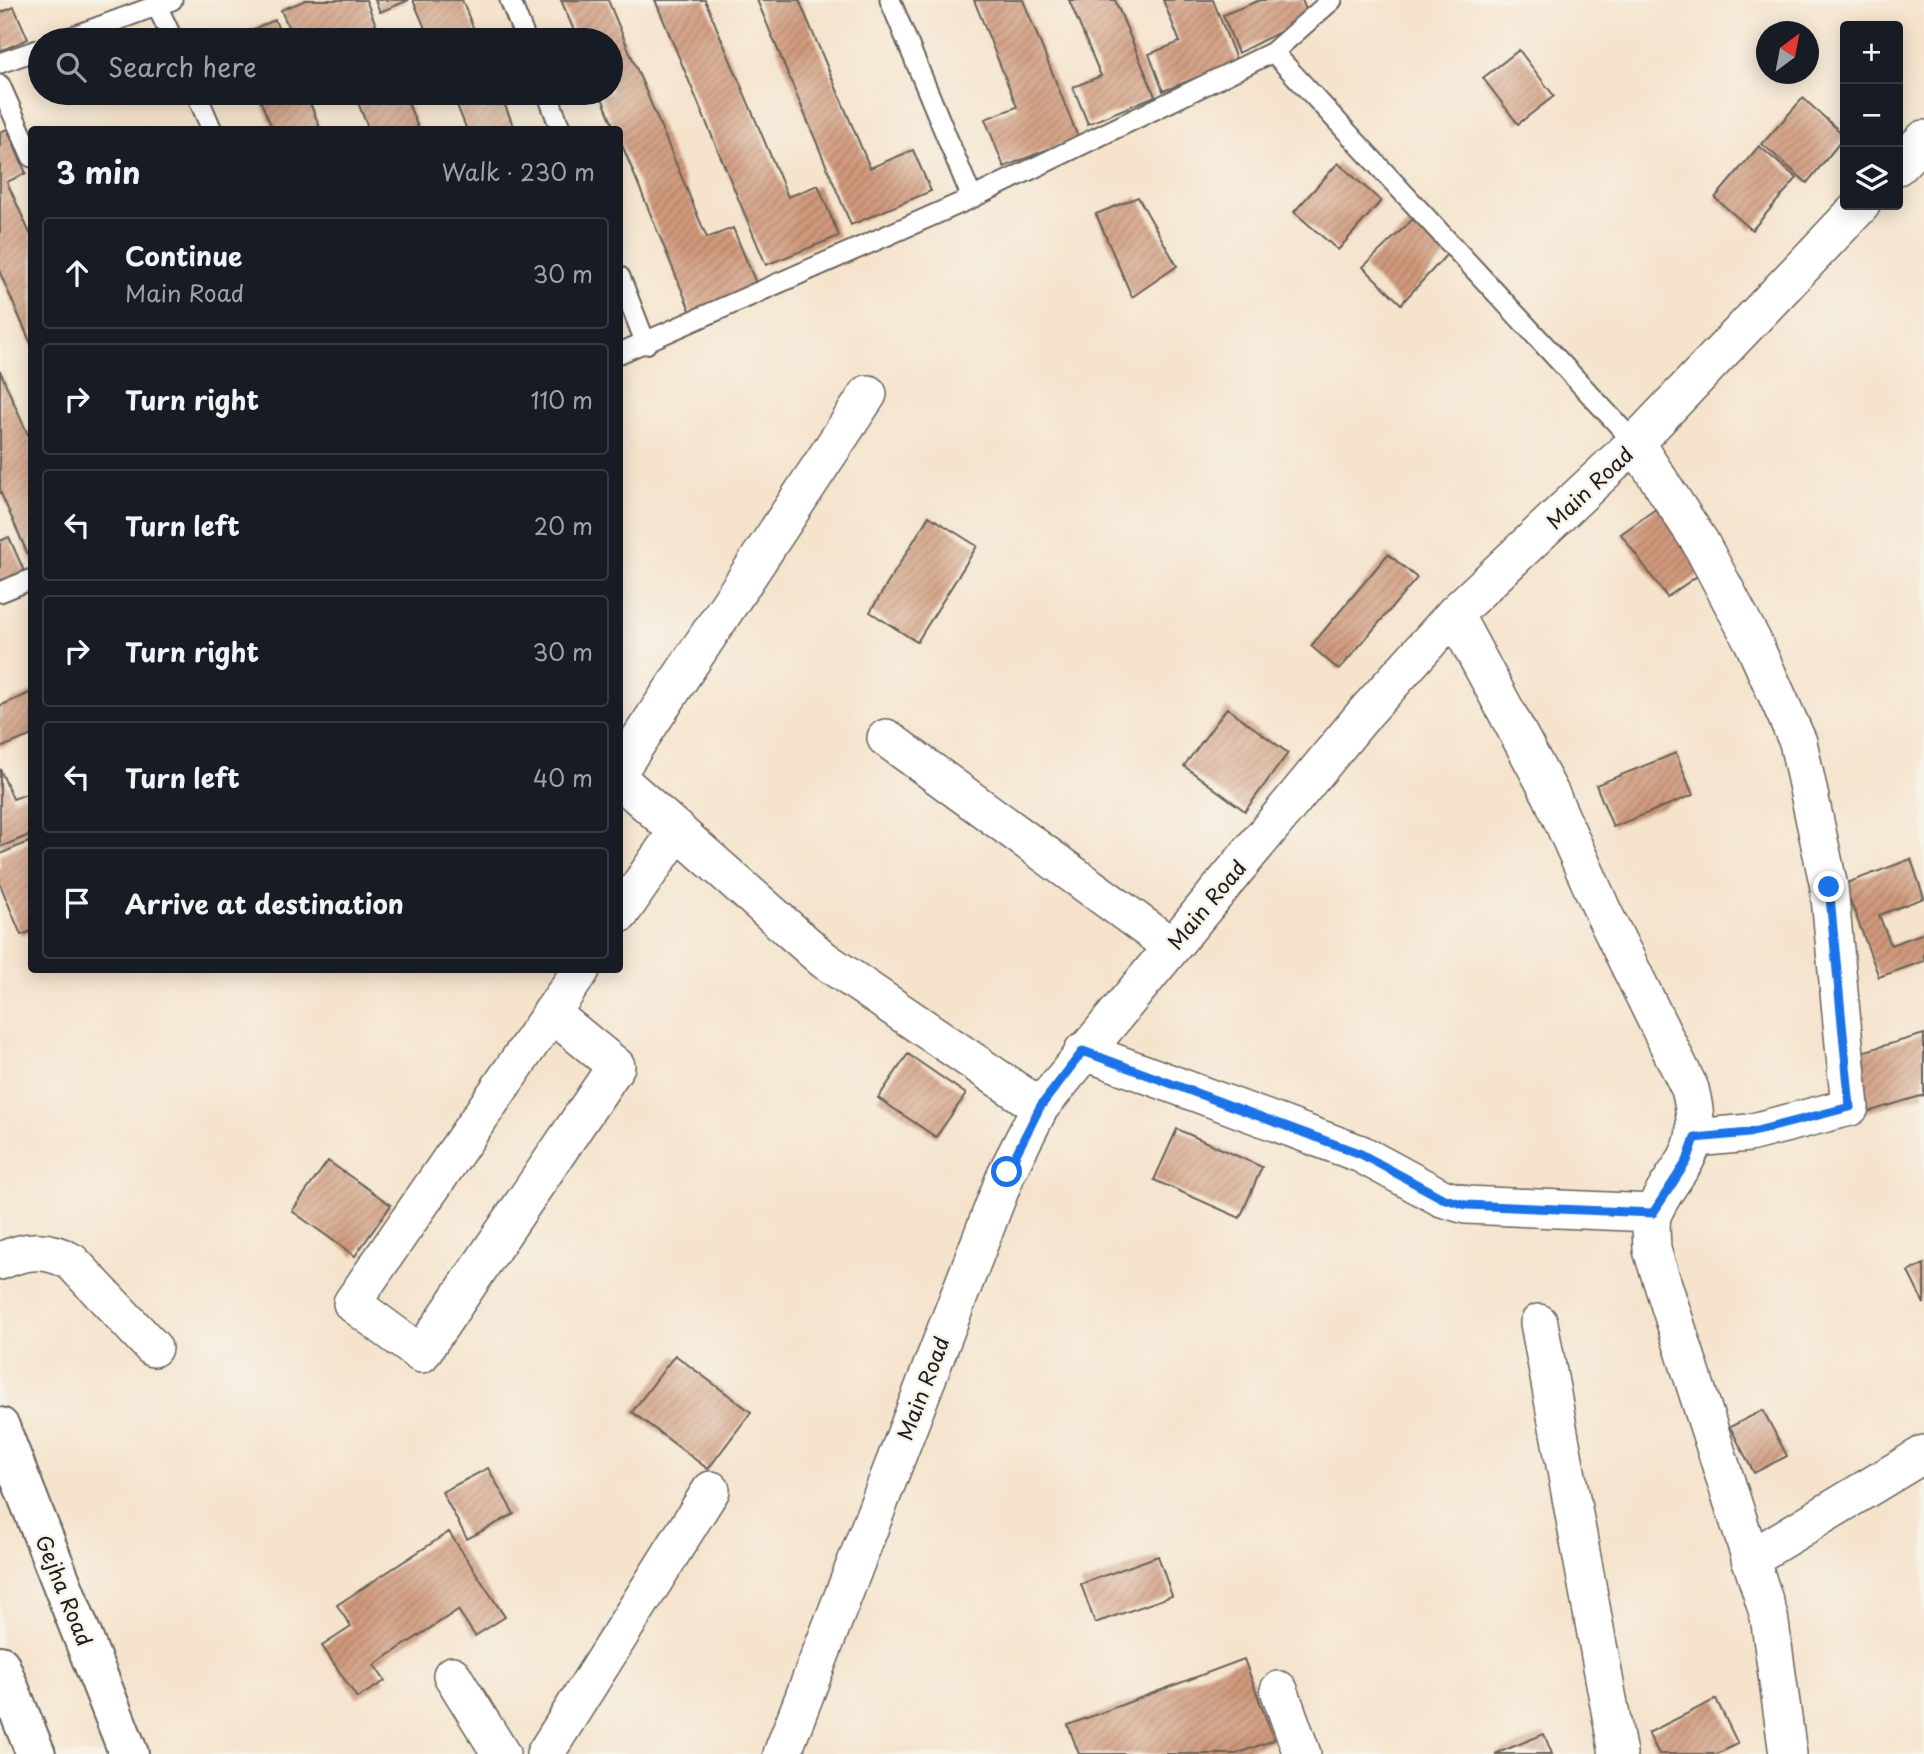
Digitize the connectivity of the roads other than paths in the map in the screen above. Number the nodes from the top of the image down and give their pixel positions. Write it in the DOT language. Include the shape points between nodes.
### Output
graph roads {
  1 [pos="510,0"];
  2 [pos="890,0"];
  3 [pos="1332,0"];
  4 [pos="165,3"];
  5 [pos="96,28"];
  6 [pos="170,28"];
  7 [pos="521,28"];
  8 [pos="28,52"];
  9 [pos="1273,52"];
  10 [pos="0,63"];
  11 [pos="0,85"];
  12 [pos="201,105"];
  13 [pos="552,105"];
  14 [pos="210,126"];
  15 [pos="559,126"];
  16 [pos="1924,139"];
  17 [pos="28,148"];
  18 [pos="1903,161"];
  19 [pos="972,198"];
  20 [pos="1856,210"];
  21 [pos="623,285"];
  22 [pos="646,344"];
  23 [pos="623,352"];
  24 [pos="868,394"];
  25 [pos="1635,443"];
  26 [pos="28,581"];
  27 [pos="0,592"];
  28 [pos="1454,614"];
  29 [pos="886,738"];
  30 [pos="623,764"];
  31 [pos="623,783"];
  32 [pos="678,830"];
  33 [pos="623,910"];
  34 [pos="1171,946"];
  35 [pos="579,973"];
  36 [pos="551,1013"];
  37 [pos="1083,1051"];
  38 [pos="1040,1107"];
  39 [pos="1695,1138"];
  40 [pos="1653,1213"];
  41 [pos="0,1261"];
  42 [pos="1539,1322"];
  43 [pos="153,1348"];
  44 [pos="0,1427"];
  45 [pos="1924,1454"];
  46 [pos="711,1490"];
  47 [pos="1751,1559"];
  48 [pos="0,1665"];
  49 [pos="452,1675"];
  50 [pos="1279,1690"];
  51 [pos="36,1754"];
  52 [pos="129,1754"];
  53 [pos="501,1754"];
  54 [pos="545,1754"];
  55 [pos="782,1754"];
  56 [pos="1303,1754"];
  57 [pos="1618,1754"];
  58 [pos="1787,1754"];
  1 -- 7 [label="lane"];
  2 -- 19 [label="lane"];
  3 -- 9 [label="lane"];
  4 -- 5 [label="lane"];
  4 -- 6 [label="lane"];
  8 -- 10 [label="lane"];
  9 -- 19 [label="lane"];
  9 -- 25 [label="lane"];
  11 -- 17 [label="lane"];
  12 -- 14 [label="lane"];
  13 -- 15 [label="lane"];
  16 -- 18 [label="street"];
  19 -- 22 [label="lane"];
  20 -- 25 [label="street, Main Road"];
  21 -- 22 [label="lane"];
  22 -- 23 [label="lane"];
  24 -- 30 [label="street"];
  25 -- 28 [label="street, Main Road"];
  25 -- 39 [label="street" via="1700,542 1753,642 1798,742 1829,887 1850,1107 1749,1133"];
  26 -- 27 [label="lane"];
  28 -- 34 [label="street, Main Road" via="1365,713"];
  28 -- 39 [label="street" via="1551,795 1689,1089"];
  29 -- 34 [label="street"];
  31 -- 32 [label="street"];
  32 -- 33 [label="street"];
  32 -- 38 [label="street" via="824,960"];
  34 -- 37 [label="street, Main Road"];
  35 -- 36 [label="street"];
  36 -- 36 [label="street" via="352,1303 421,1354 616,1066"];
  37 -- 38 [label="street, Main Road"];
  37 -- 40 [label="street" via="1361,1154 1442,1198 1466,1205"];
  38 -- 55 [label="street, Main Road" via="1007,1172"];
  39 -- 40 [label="street" via="1687,1161"];
  40 -- 47 [label="street" via="1652,1250"];
  41 -- 43 [label="street" via="36,1250 56,1252"];
  42 -- 57 [label="street"];
  44 -- 52 [label="street, Gejha Road"];
  45 -- 47 [label="street"];
  46 -- 54 [label="street"];
  47 -- 58 [label="street" via="1769,1616"];
  48 -- 51 [label="street"];
  49 -- 53 [label="street"];
  50 -- 56 [label="street"];
}
